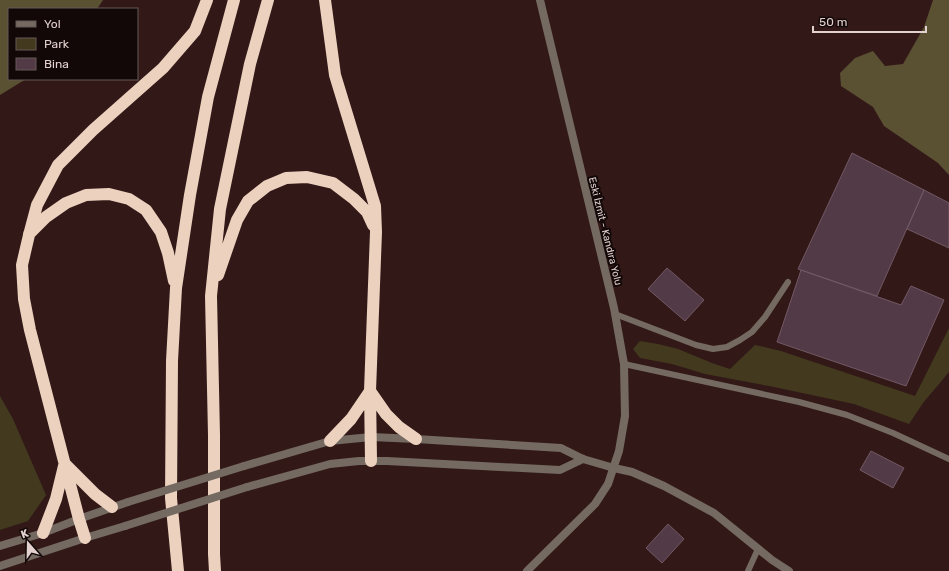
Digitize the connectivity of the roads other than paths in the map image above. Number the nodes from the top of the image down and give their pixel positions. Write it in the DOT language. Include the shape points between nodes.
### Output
graph roads {
  1 [pos="207,0"];
  2 [pos="234,0"];
  3 [pos="268,0"];
  4 [pos="325,0"];
  5 [pos="540,0"];
  6 [pos="376,232"];
  7 [pos="29,235"];
  8 [pos="788,282"];
  9 [pos="176,288"];
  10 [pos="211,296"];
  11 [pos="615,314"];
  12 [pos="624,364"];
  13 [pos="370,391"];
  14 [pos="371,437"];
  15 [pos="416,438"];
  16 [pos="330,441"];
  17 [pos="583,459"];
  18 [pos="949,459"];
  19 [pos="371,461"];
  20 [pos="64,463"];
  21 [pos="614,468"];
  22 [pos="112,507"];
  23 [pos="79,519"];
  24 [pos="43,533"];
  25 [pos="85,538"];
  26 [pos="0,546"];
  27 [pos="758,549"];
  28 [pos="0,566"];
  29 [pos="178,571"];
  30 [pos="215,571"];
  31 [pos="527,571"];
  32 [pos="748,571"];
  33 [pos="789,571"];
  1 -- 7 [label="highway" via="195,32 163,68 58,165 37,205"];
  2 -- 9 [label="highway" via="208,96"];
  3 -- 10 [label="highway" via="250,64 220,209"];
  4 -- 6 [label="highway" via="335,75 376,206"];
  5 -- 11 [label="street, Eski İzmit - Kandıra Yolu"];
  6 -- 10 [label="highway" via="367,212 333,183 307,177 286,178 267,186 248,201 237,220"];
  6 -- 13 [label="highway"];
  7 -- 9 [label="highway" via="46,217 66,203 86,195 109,194 129,199 146,210 161,232"];
  7 -- 20 [label="highway" via="22,264 24,299"];
  8 -- 11 [label="lane" via="752,332 726,346 713,348 696,345"];
  9 -- 29 [label="highway" via="172,361 171,498"];
  10 -- 30 [label="highway"];
  11 -- 12 [label="street, Eski İzmit - Kandıra Yolu"];
  12 -- 18 [label="lane" via="847,415"];
  12 -- 21 [label="street, Eski İzmit - Kandıra Yolu" via="625,416"];
  13 -- 14 [label="highway"];
  13 -- 15 [label="highway" via="386,414 399,427"];
  13 -- 16 [label="highway" via="351,419"];
  14 -- 15 [label="street"];
  14 -- 16 [label="street"];
  14 -- 19 [label="highway"];
  15 -- 17 [label="street" via="560,448"];
  16 -- 22 [label="street, bridge"];
  17 -- 19 [label="street" via="560,470"];
  17 -- 21 [label="street"];
  19 -- 25 [label="street, bridge" via="330,464"];
  20 -- 22 [label="highway"];
  20 -- 23 [label="highway"];
  20 -- 24 [label="highway" via="56,499"];
  21 -- 27 [label="street" via="632,472 664,486 714,513"];
  21 -- 31 [label="street, Eski İzmit - Kandıra Yolu" via="608,484 595,504"];
  22 -- 23 [label="street"];
  23 -- 24 [label="street"];
  23 -- 25 [label="highway"];
  24 -- 26 [label="street"];
  25 -- 28 [label="street"];
  27 -- 32 [label="lane"];
  27 -- 33 [label="street"];
}
